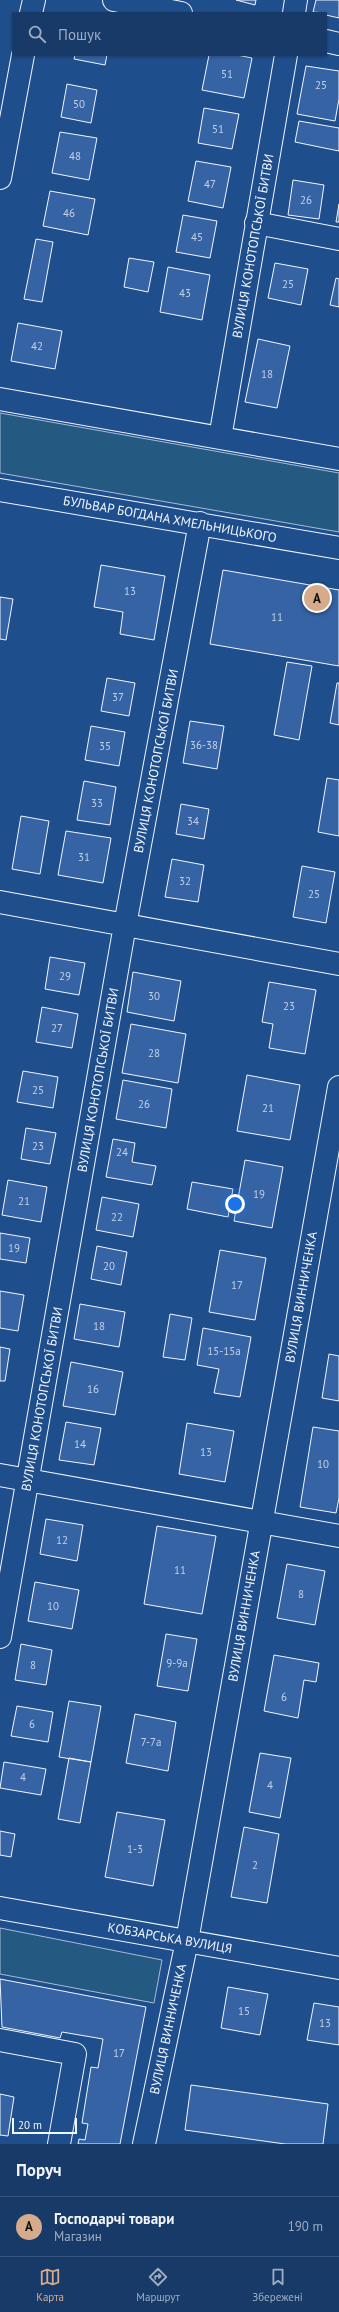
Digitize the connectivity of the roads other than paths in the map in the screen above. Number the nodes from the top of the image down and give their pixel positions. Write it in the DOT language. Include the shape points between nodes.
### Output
graph roads {
  1 [pos="34,0"];
  2 [pos="114,0"];
  3 [pos="296,0"];
  4 [pos="31,12"];
  5 [pos="176,12"];
  6 [pos="294,12"];
  7 [pos="327,41"];
  8 [pos="339,44"];
  9 [pos="23,56"];
  10 [pos="286,56"];
  11 [pos="0,178"];
  12 [pos="256,223"];
  13 [pos="339,239"];
  14 [pos="0,399"];
  15 [pos="220,438"];
  16 [pos="339,459"];
  17 [pos="0,490"];
  18 [pos="200,523"];
  19 [pos="339,548"];
  20 [pos="0,902"];
  21 [pos="125,925"];
  22 [pos="339,964"];
  23 [pos="339,1087"];
  24 [pos="0,1474"];
  25 [pos="28,1479"];
  26 [pos="260,1521"];
  27 [pos="339,1536"];
  28 [pos="0,1637"];
  29 [pos="0,1908"];
  30 [pos="187,1941"];
  31 [pos="339,1968"];
  32 [pos="0,2040"];
  33 [pos="59,2144"];
  34 [pos="144,2144"];
  1 -- 4 [label="street"];
  2 -- 5 [label="street"];
  3 -- 6 [label="street"];
  7 -- 8 [label="street"];
  9 -- 11 [label="street"];
  10 -- 12 [label="street, ВУЛИЦЯ КОНОТОПСЬКОЇ БИТВИ"];
  12 -- 13 [label="street"];
  12 -- 15 [label="street, ВУЛИЦЯ КОНОТОПСЬКОЇ БИТВИ"];
  14 -- 15 [label="street"];
  15 -- 16 [label="street"];
  17 -- 18 [label="street, БУЛЬВАР БОГДАНА ХМЕЛЬНИЦЬКОГО"];
  18 -- 19 [label="street, БУЛЬВАР БОГДАНА ХМЕЛЬНИЦЬКОГО"];
  18 -- 21 [label="street, ВУЛИЦЯ КОНОТОПСЬКОЇ БИТВИ"];
  20 -- 21 [label="street"];
  21 -- 22 [label="street"];
  21 -- 25 [label="street, ВУЛИЦЯ КОНОТОПСЬКОЇ БИТВИ"];
  23 -- 26 [label="street, ВУЛИЦЯ ВИННИЧЕНКА"];
  24 -- 25 [label="street"];
  25 -- 26 [label="street"];
  25 -- 28 [label="street, ВУЛИЦЯ КОНОТОПСЬКОЇ БИТВИ"];
  26 -- 27 [label="street"];
  26 -- 30 [label="street, ВУЛИЦЯ ВИННИЧЕНКА"];
  29 -- 30 [label="street, КОБЗАРСЬКА ВУЛИЦЯ"];
  30 -- 31 [label="street, КОБЗАРСЬКА ВУЛИЦЯ"];
  30 -- 34 [label="street, ВУЛИЦЯ ВИННИЧЕНКА"];
  32 -- 33 [label="street" via="75,2054"];
}
